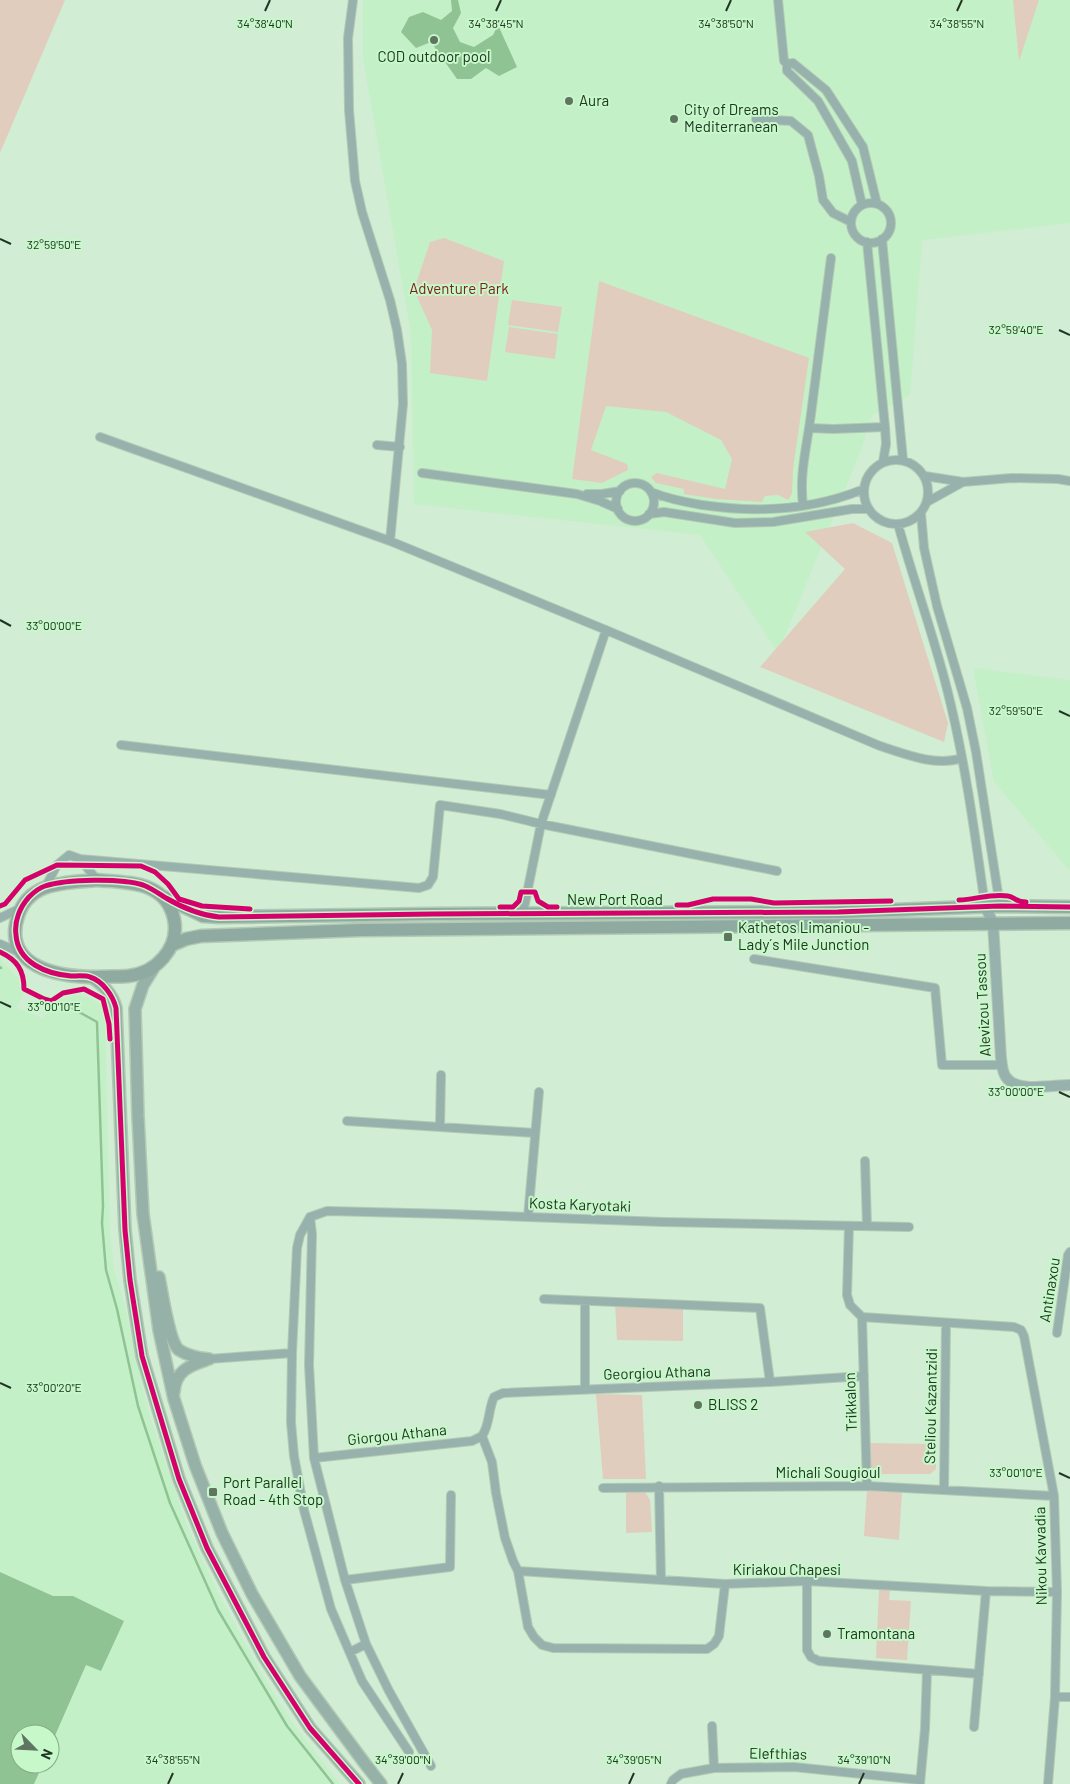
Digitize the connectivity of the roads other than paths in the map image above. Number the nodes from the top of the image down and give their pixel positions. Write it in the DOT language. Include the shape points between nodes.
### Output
graph roads {
  1 [pos="353,0"];
  2 [pos="778,0"];
  3 [pos="787,64"];
  4 [pos="756,118"];
  5 [pos="877,204"];
  6 [pos="862,205"];
  7 [pos="851,222"];
  8 [pos="882,239"];
  9 [pos="867,242"];
  10 [pos="831,258"];
  11 [pos="885,427"];
  12 [pos="809,428"];
  13 [pos="100,437"];
  14 [pos="377,445"];
  15 [pos="400,447"];
  16 [pos="903,460"];
  17 [pos="883,462"];
  18 [pos="422,473"];
  19 [pos="925,476"];
  20 [pos="1070,481"];
  21 [pos="963,482"];
  22 [pos="864,489"];
  23 [pos="620,491"];
  24 [pos="650,492"];
  25 [pos="577,494"];
  26 [pos="927,502"];
  27 [pos="803,506"];
  28 [pos="618,509"];
  29 [pos="869,509"];
  30 [pos="920,513"];
  31 [pos="649,514"];
  32 [pos="898,524"];
  33 [pos="390,541"];
  34 [pos="606,630"];
  35 [pos="121,746"];
  36 [pos="962,758"];
  37 [pos="550,795"];
  38 [pos="541,824"];
  39 [pos="80,859"];
  40 [pos="777,871"];
  41 [pos="97,880"];
  42 [pos="46,886"];
  43 [pos="164,897"];
  44 [pos="985,906"];
  45 [pos="1000,906"];
  46 [pos="1070,907"];
  47 [pos="21,908"];
  48 [pos="523,913"];
  49 [pos="0,918"];
  50 [pos="993,923"];
  51 [pos="1070,923"];
  52 [pos="0,944"];
  53 [pos="172,945"];
  54 [pos="21,952"];
  55 [pos="754,959"];
  56 [pos="155,966"];
  57 [pos="90,977"];
  58 [pos="1002,1065"];
  59 [pos="441,1075"];
  60 [pos="1070,1084"];
  61 [pos="539,1092"];
  62 [pos="347,1121"];
  63 [pos="440,1127"];
  64 [pos="535,1133"];
  65 [pos="865,1161"];
  66 [pos="143,1214"];
  67 [pos="310,1217"];
  68 [pos="528,1217"];
  69 [pos="849,1226"];
  70 [pos="867,1226"];
  71 [pos="909,1227"];
  72 [pos="1070,1252"];
  73 [pos="544,1299"];
  74 [pos="585,1301"];
  75 [pos="862,1317"];
  76 [pos="946,1323"];
  77 [pos="1057,1333"];
  78 [pos="292,1353"];
  79 [pos="209,1359"];
  80 [pos="864,1376"];
  81 [pos="770,1382"];
  82 [pos="585,1390"];
  83 [pos="174,1399"];
  84 [pos="482,1436"];
  85 [pos="314,1458"];
  86 [pos="659,1486"];
  87 [pos="867,1486"];
  88 [pos="602,1488"];
  89 [pos="944,1490"];
  90 [pos="451,1495"];
  91 [pos="1054,1496"];
  92 [pos="518,1571"];
  93 [pos="345,1580"];
  94 [pos="661,1580"];
  95 [pos="807,1581"];
  96 [pos="725,1584"];
  97 [pos="986,1591"];
  98 [pos="1057,1592"];
  99 [pos="366,1644"];
  100 [pos="350,1652"];
  101 [pos="927,1671"];
  102 [pos="979,1674"];
  103 [pos="1055,1697"];
  104 [pos="1070,1698"];
  105 [pos="712,1726"];
  106 [pos="974,1726"];
  107 [pos="409,1752"];
  108 [pos="431,1766"];
  109 [pos="714,1768"];
  110 [pos="920,1782"];
  111 [pos="359,1784"];
  112 [pos="382,1784"];
  113 [pos="672,1784"];
  114 [pos="1048,1784"];
  1 -- 15 [label="street" via="348,38 348,110 355,181 397,330 402,364"];
  2 -- 3 [label="street" via="784,61"];
  3 -- 5 [label="street" via="793,63 826,90 863,147"];
  3 -- 6 [label="street" via="787,71 818,101 852,161"];
  4 -- 7 [label="street" via="791,121 808,135 823,200 832,213"];
  5 -- 6 [label="street"];
  5 -- 8 [label="street" via="888,212 890,221 888,232"];
  6 -- 7 [label="street" via="854,212"];
  7 -- 9 [label="street" via="857,238"];
  8 -- 9 [label="street"];
  8 -- 16 [label="street"];
  9 -- 11 [label="street"];
  10 -- 12 [label="street"];
  11 -- 12 [label="street"];
  11 -- 17 [label="street"];
  12 -- 27 [label="street" via="802,470"];
  13 -- 33 [label="street"];
  14 -- 15 [label="street"];
  15 -- 33 [label="street"];
  16 -- 17 [label="street"];
  16 -- 19 [label="street" via="916,465"];
  17 -- 22 [label="street" via="872,470"];
  18 -- 25 [label="street"];
  19 -- 21 [label="street"];
  19 -- 26 [label="street" via="929,488"];
  20 -- 21 [label="street" via="1012,478"];
  21 -- 26 [label="street"];
  22 -- 27 [label="street"];
  22 -- 29 [label="street"];
  23 -- 24 [label="street" via="634,483 643,485"];
  23 -- 25 [label="street"];
  23 -- 28 [label="street"];
  24 -- 27 [label="street" via="667,499 726,508 772,510"];
  24 -- 31 [label="street" via="654,501"];
  25 -- 28 [label="street"];
  26 -- 30 [label="street"];
  28 -- 31 [label="street" via="624,517 632,520 641,520"];
  29 -- 31 [label="street" via="773,522 735,523 664,512"];
  29 -- 32 [label="street" via="878,519"];
  30 -- 32 [label="street" via="910,521"];
  30 -- 45 [label="street" via="937,606 976,752"];
  32 -- 36 [label="street" via="947,687"];
  33 -- 34 [label="street"];
  34 -- 36 [label="street" via="880,746 931,760"];
  34 -- 37 [label="street"];
  35 -- 37 [label="street"];
  36 -- 44 [label="street"];
  37 -- 38 [label="street"];
  38 -- 39 [label="street" via="440,805 433,877 419,888"];
  38 -- 40 [label="street"];
  38 -- 48 [label="street"];
  39 -- 41 [label="street"];
  39 -- 42 [label="street" via="69,855 57,865"];
  41 -- 42 [label="main road"];
  41 -- 43 [label="main road" via="142,885"];
  42 -- 47 [label="main road"];
  43 -- 48 [label="main road, New Port Road" via="203,916 219,917"];
  43 -- 53 [label="main road" via="175,925"];
  44 -- 45 [label="main road, New Port Road"];
  44 -- 48 [label="main road, New Port Road" via="838,912"];
  44 -- 50 [label="street"];
  45 -- 46 [label="main road, New Port Road"];
  45 -- 50 [label="street"];
  47 -- 49 [label="street"];
  47 -- 54 [label="main road" via="15,931"];
  50 -- 51 [label="main road, New Port Road"];
  50 -- 53 [label="main road, New Port Road" via="361,930 201,936"];
  50 -- 58 [label="street, Alevizou Tassou"];
  52 -- 54 [label="street"];
  53 -- 56 [label="main road"];
  54 -- 57 [label="main road" via="41,969"];
  55 -- 58 [label="street" via="935,988 942,1065"];
  56 -- 57 [label="main road" via="128,976"];
  56 -- 66 [label="main road" via="135,1009"];
  57 -- 111 [label="main road" via="107,990 116,1008 130,1280 142,1356 179,1479 207,1548 264,1657 310,1728"];
  58 -- 60 [label="street, Alevizou Tassou" via="1012,1085"];
  59 -- 63 [label="street"];
  61 -- 64 [label="street"];
  62 -- 63 [label="street"];
  63 -- 64 [label="street"];
  64 -- 68 [label="street"];
  65 -- 70 [label="street"];
  66 -- 79 [label="main road" via="170,1332 177,1348 196,1358"];
  66 -- 83 [label="main road" via="159,1330"];
  67 -- 68 [label="street, Kosta Karyotaki" via="327,1211"];
  67 -- 78 [label="street" via="300,1234 297,1248"];
  67 -- 85 [label="street" via="309,1365"];
  68 -- 69 [label="street, Kosta Karyotaki"];
  69 -- 70 [label="street, Kosta Karyotaki"];
  69 -- 75 [label="street" via="847,1295 850,1305"];
  70 -- 71 [label="street, Kosta Karyotaki"];
  72 -- 77 [label="street, Antinaxou"];
  73 -- 74 [label="street"];
  74 -- 81 [label="street" via="760,1308"];
  74 -- 82 [label="street"];
  75 -- 76 [label="street"];
  75 -- 80 [label="street, Trikkalon"];
  76 -- 89 [label="street, Steliou Kazantzidi"];
  76 -- 91 [label="street, Nikou Kavvadia" via="1021,1330"];
  78 -- 79 [label="street"];
  78 -- 100 [label="street" via="291,1422 304,1510 331,1609"];
  79 -- 83 [label="main road" via="181,1372 174,1386"];
  80 -- 81 [label="street, Georgiou Athana"];
  80 -- 87 [label="street, Trikkalon"];
  81 -- 82 [label="street, Georgiou Athana"];
  82 -- 84 [label="street, Georgiou Athana" via="503,1393 494,1397 487,1429"];
  83 -- 112 [label="main road" via="195,1465 252,1594 300,1676"];
  84 -- 85 [label="street, Giorgou Athana" via="472,1440"];
  84 -- 92 [label="street" via="492,1462 505,1538"];
  85 -- 93 [label="street"];
  86 -- 87 [label="street, Michali Sougioul"];
  86 -- 88 [label="street, Michali Sougioul"];
  86 -- 94 [label="street"];
  87 -- 89 [label="street, Michali Sougioul"];
  89 -- 91 [label="street, Michali Sougioul"];
  90 -- 93 [label="street" via="450,1566"];
  91 -- 98 [label="street, Nikou Kavvadia"];
  92 -- 94 [label="street, Kiriakou Chapesi"];
  92 -- 96 [label="street" via="528,1627 542,1645 553,1648 707,1649 719,1636"];
  93 -- 99 [label="street"];
  94 -- 96 [label="street, Kiriakou Chapesi"];
  95 -- 96 [label="street, Kiriakou Chapesi"];
  95 -- 97 [label="street, Kiriakou Chapesi"];
  95 -- 101 [label="street" via="807,1650 811,1657 820,1661"];
  97 -- 98 [label="street, Kiriakou Chapesi"];
  97 -- 102 [label="street"];
  98 -- 103 [label="street, Nikou Kavvadia"];
  99 -- 100 [label="street"];
  99 -- 108 [label="street"];
  100 -- 107 [label="street" via="362,1681"];
  101 -- 102 [label="street"];
  101 -- 110 [label="street"];
  102 -- 106 [label="street"];
  103 -- 104 [label="street"];
  103 -- 114 [label="street, Nikou Kavvadia"];
  105 -- 109 [label="street"];
  109 -- 110 [label="street, Elefthias" via="794,1767"];
  109 -- 113 [label="street, Elefthias" via="681,1774"];
}
